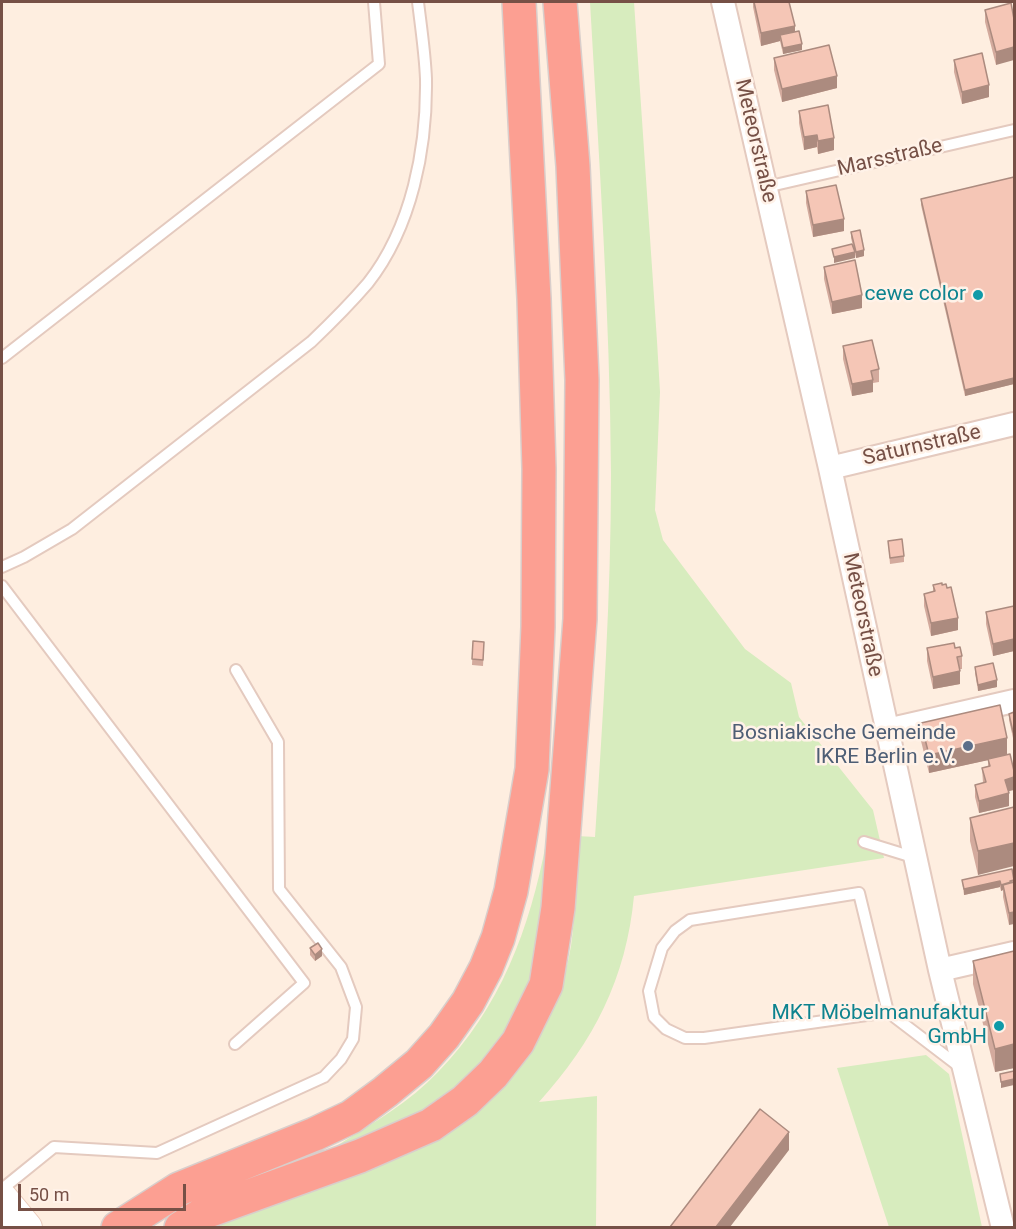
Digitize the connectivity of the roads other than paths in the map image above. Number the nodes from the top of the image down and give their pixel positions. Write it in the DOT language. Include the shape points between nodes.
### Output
graph roads {
  1 [pos="374,2"];
  2 [pos="418,2"];
  3 [pos="519,2"];
  4 [pos="560,2"];
  5 [pos="723,2"];
  6 [pos="1014,130"];
  7 [pos="766,187"];
  8 [pos="2,358"];
  9 [pos="1014,424"];
  10 [pos="830,468"];
  11 [pos="2,567"];
  12 [pos="2,586"];
  13 [pos="236,670"];
  14 [pos="1014,701"];
  15 [pos="888,730"];
  16 [pos="864,842"];
  17 [pos="916,858"];
  18 [pos="1014,953"];
  19 [pos="940,970"];
  20 [pos="888,1012"];
  21 [pos="236,1044"];
  22 [pos="963,1069"];
  23 [pos="2,1189"];
  24 [pos="1005,1197"];
  25 [pos="2,1199"];
  26 [pos="26,1227"];
  27 [pos="118,1227"];
  28 [pos="180,1227"];
  29 [pos="1003,1227"];
  1 -- 8 [label="lane" via="379,64"];
  2 -- 11 [label="lane" via="426,78 424,132 413,188 399,227 369,281 311,342 72,529"];
  3 -- 27 [label="highway" via="534,299 538,627 532,769 511,891 498,938 468,1002 444,1036 419,1064 385,1092 351,1117 179,1189"];
  4 -- 28 [label="highway" via="573,165 582,380 580,619 558,908 546,985 518,1042 494,1074 431,1125 360,1156 207,1211"];
  5 -- 7 [label="street, Meteorstraße"];
  6 -- 7 [label="lane, Marsstraße"];
  7 -- 10 [label="street, Meteorstraße"];
  9 -- 10 [label="street, Saturnstraße"];
  10 -- 15 [label="street, Meteorstraße"];
  12 -- 21 [label="lane" via="304,983"];
  13 -- 23 [label="lane" via="278,742 279,889 341,967 356,1008 353,1039 324,1077 157,1153 54,1147"];
  14 -- 15 [label="street"];
  15 -- 17 [label="street, Meteorstraße"];
  16 -- 17 [label="lane"];
  17 -- 19 [label="street, Meteorstraße"];
  18 -- 19 [label="street"];
  19 -- 22 [label="street, Meteorstraße"];
  20 -- 20 [label="lane" via="859,893 690,920 662,948 649,991 654,1017 666,1029 685,1038"];
  20 -- 22 [label="lane"];
  22 -- 24 [label="street, Meteorstraße"];
  24 -- 29 [label="street, Meteorstraße"];
  25 -- 26 [label="main road"];
}
